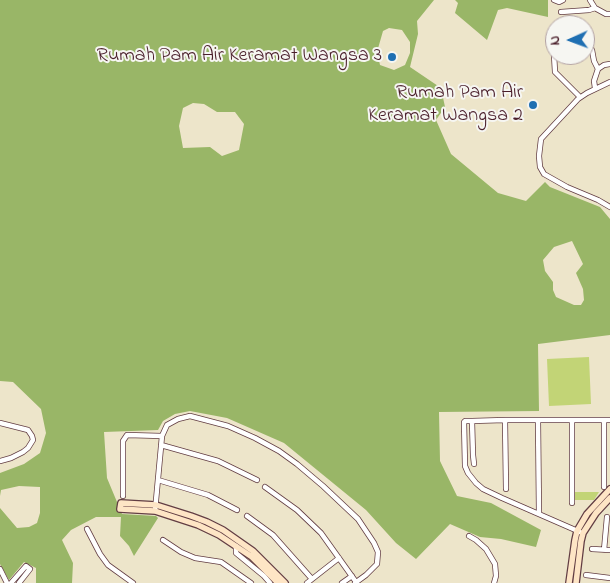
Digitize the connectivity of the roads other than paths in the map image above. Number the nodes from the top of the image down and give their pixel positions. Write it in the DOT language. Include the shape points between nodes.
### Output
graph roads {
  1 [pos="554,0"];
  2 [pos="563,0"];
  3 [pos="590,0"];
  4 [pos="595,8"];
  5 [pos="561,12"];
  6 [pos="610,14"];
  7 [pos="595,62"];
  8 [pos="610,64"];
  9 [pos="555,65"];
  10 [pos="598,70"];
  11 [pos="610,82"];
  12 [pos="595,88"];
  13 [pos="580,97"];
  14 [pos="610,207"];
  15 [pos="505,420"];
  16 [pos="538,420"];
  17 [pos="572,420"];
  18 [pos="607,420"];
  19 [pos="472,421"];
  20 [pos="0,423"];
  21 [pos="162,436"];
  22 [pos="161,445"];
  23 [pos="0,461"];
  24 [pos="474,464"];
  25 [pos="158,480"];
  26 [pos="257,480"];
  27 [pos="265,487"];
  28 [pos="506,488"];
  29 [pos="607,488"];
  30 [pos="123,496"];
  31 [pos="610,498"];
  32 [pos="572,503"];
  33 [pos="156,508"];
  34 [pos="237,510"];
  35 [pos="539,514"];
  36 [pos="247,516"];
  37 [pos="607,518"];
  38 [pos="87,529"];
  39 [pos="580,532"];
  40 [pos="469,536"];
  41 [pos="163,540"];
  42 [pos="236,546"];
  43 [pos="592,549"];
  44 [pos="604,550"];
  45 [pos="610,550"];
  46 [pos="338,559"];
  47 [pos="0,570"];
  48 [pos="586,575"];
  49 [pos="351,577"];
  50 [pos="599,577"];
  51 [pos="610,578"];
  52 [pos="312,579"];
  53 [pos="356,582"];
  54 [pos="7,583"];
  55 [pos="11,583"];
  56 [pos="19,583"];
  57 [pos="133,583"];
  58 [pos="252,583"];
  59 [pos="270,583"];
  60 [pos="278,583"];
  61 [pos="285,583"];
  62 [pos="307,583"];
  63 [pos="342,583"];
  64 [pos="494,583"];
  65 [pos="569,583"];
  66 [pos="576,583"];
  67 [pos="599,583"];
  1 -- 2 [label="street"];
  3 -- 4 [label="street"];
  4 -- 5 [label="street"];
  4 -- 6 [label="street"];
  7 -- 10 [label="street"];
  8 -- 10 [label="street"];
  9 -- 13 [label="street" via="555,72"];
  10 -- 12 [label="street"];
  11 -- 12 [label="street"];
  12 -- 13 [label="street"];
  13 -- 14 [label="street" via="541,139 540,167 544,174"];
  15 -- 16 [label="street"];
  15 -- 19 [label="street"];
  15 -- 28 [label="street"];
  16 -- 17 [label="street"];
  16 -- 35 [label="street"];
  17 -- 18 [label="street"];
  17 -- 32 [label="street"];
  18 -- 29 [label="street"];
  19 -- 24 [label="street"];
  19 -- 35 [label="street" via="464,422 464,460 468,473 483,489"];
  20 -- 23 [label="street" via="28,430 32,436 23,452"];
  21 -- 22 [label="street"];
  21 -- 30 [label="street" via="127,435 123,441"];
  21 -- 53 [label="street" via="167,425 178,418 190,416 228,426 280,451 298,464 358,520 374,543 378,552 377,564"];
  22 -- 25 [label="street"];
  22 -- 26 [label="street" via="218,461"];
  25 -- 33 [label="street"];
  25 -- 34 [label="street" via="208,495"];
  27 -- 46 [label="street" via="297,510 320,533"];
  29 -- 39 [label="street" via="586,514"];
  31 -- 39 [label="street"];
  33 -- 33 [label="street" via="120,509 121,503"];
  33 -- 42 [label="street" via="198,525"];
  33 -- 61 [label="street" via="191,516 223,530 253,551"];
  35 -- 39 [label="street"];
  36 -- 52 [label="street" via="273,535"];
  37 -- 44 [label="street"];
  38 -- 57 [label="street" via="108,565"];
  39 -- 65 [label="street" via="575,540"];
  39 -- 66 [label="street"];
  40 -- 64 [label="street" via="486,549 495,564"];
  41 -- 58 [label="street" via="194,558 221,562"];
  42 -- 59 [label="street" via="236,553"];
  42 -- 60 [label="street"];
  43 -- 44 [label="street"];
  44 -- 45 [label="street"];
  46 -- 49 [label="street"];
  46 -- 52 [label="street"];
  47 -- 54 [label="street"];
  48 -- 50 [label="street"];
  49 -- 53 [label="street"];
  49 -- 63 [label="street"];
  50 -- 51 [label="street"];
  50 -- 67 [label="street"];
  52 -- 62 [label="street"];
  55 -- 56 [label="street" via="26,566 30,570"];
}
